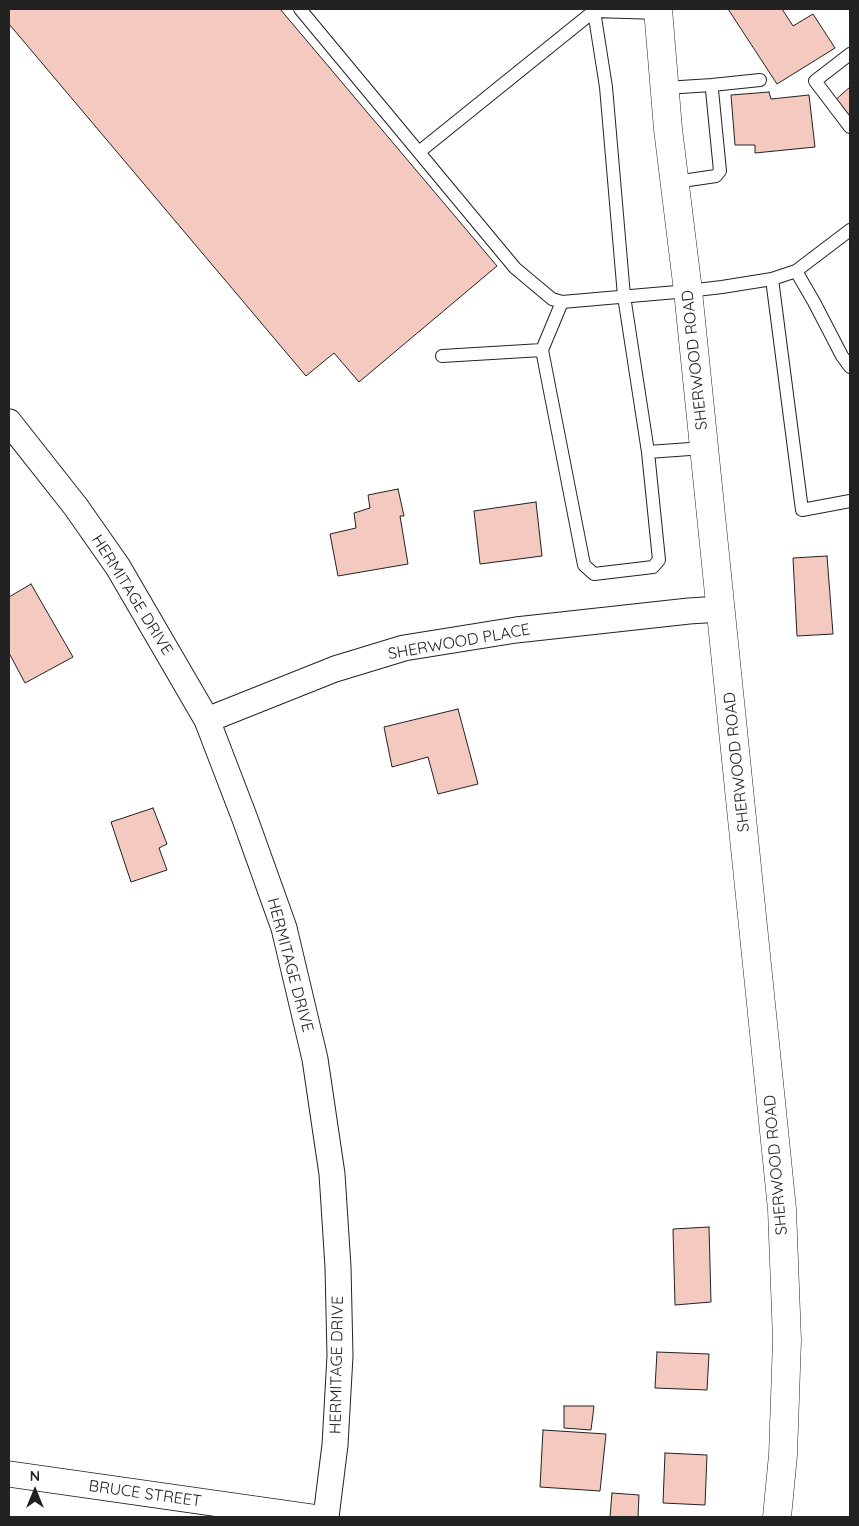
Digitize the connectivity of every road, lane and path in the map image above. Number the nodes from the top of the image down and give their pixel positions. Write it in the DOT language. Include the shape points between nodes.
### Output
graph roads {
  1 [pos="303,10"];
  2 [pos="594,10"];
  3 [pos="659,11"];
  4 [pos="850,54"];
  5 [pos="760,80"];
  6 [pos="712,85"];
  7 [pos="665,88"];
  8 [pos="850,126"];
  9 [pos="419,152"];
  10 [pos="675,182"];
  11 [pos="850,230"];
  12 [pos="796,271"];
  13 [pos="772,279"];
  14 [pos="688,290"];
  15 [pos="624,296"];
  16 [pos="562,302"];
  17 [pos="542,350"];
  18 [pos="442,356"];
  19 [pos="850,367"];
  20 [pos="9,422"];
  21 [pos="704,448"];
  22 [pos="648,452"];
  23 [pos="850,501"];
  24 [pos="721,609"];
  25 [pos="207,720"];
  26 [pos="9,1474"];
  27 [pos="311,1517"];
  28 [pos="326,1517"];
  29 [pos="776,1517"];
  1 -- 9 [label="lane"];
  2 -- 3 [label="lane"];
  2 -- 9 [label="lane"];
  2 -- 15 [label="lane" via="606,86"];
  3 -- 7 [label="street, SHERWOOD ROAD"];
  4 -- 8 [label="lane" via="815,81"];
  5 -- 6 [label="lane"];
  6 -- 7 [label="lane"];
  6 -- 10 [label="lane" via="720,171 716,176"];
  7 -- 10 [label="street, SHERWOOD ROAD"];
  9 -- 16 [label="lane" via="514,268 552,299"];
  10 -- 14 [label="street, SHERWOOD ROAD"];
  11 -- 12 [label="lane"];
  12 -- 13 [label="lane"];
  12 -- 19 [label="lane"];
  13 -- 14 [label="lane"];
  13 -- 23 [label="lane" via="802,510"];
  14 -- 15 [label="lane"];
  14 -- 21 [label="street, SHERWOOD ROAD"];
  15 -- 16 [label="lane"];
  15 -- 22 [label="lane"];
  16 -- 17 [label="lane"];
  17 -- 18 [label="lane"];
  17 -- 22 [label="lane" via="584,565 594,574 653,567 659,560"];
  20 -- 25 [label="street, HERMITAGE DRIVE" via="118,567"];
  21 -- 22 [label="lane"];
  21 -- 24 [label="street, SHERWOOD ROAD"];
  24 -- 25 [label="street, SHERWOOD PLACE" via="516,630 404,648 335,669"];
  24 -- 29 [label="street, SHERWOOD ROAD" via="782,1209 787,1340 783,1455"];
  25 -- 28 [label="street, HERMITAGE DRIVE" via="284,928 315,1059 332,1174 338,1266 340,1356 335,1445"];
  26 -- 27 [label="street, BRUCE STREET"];
}
